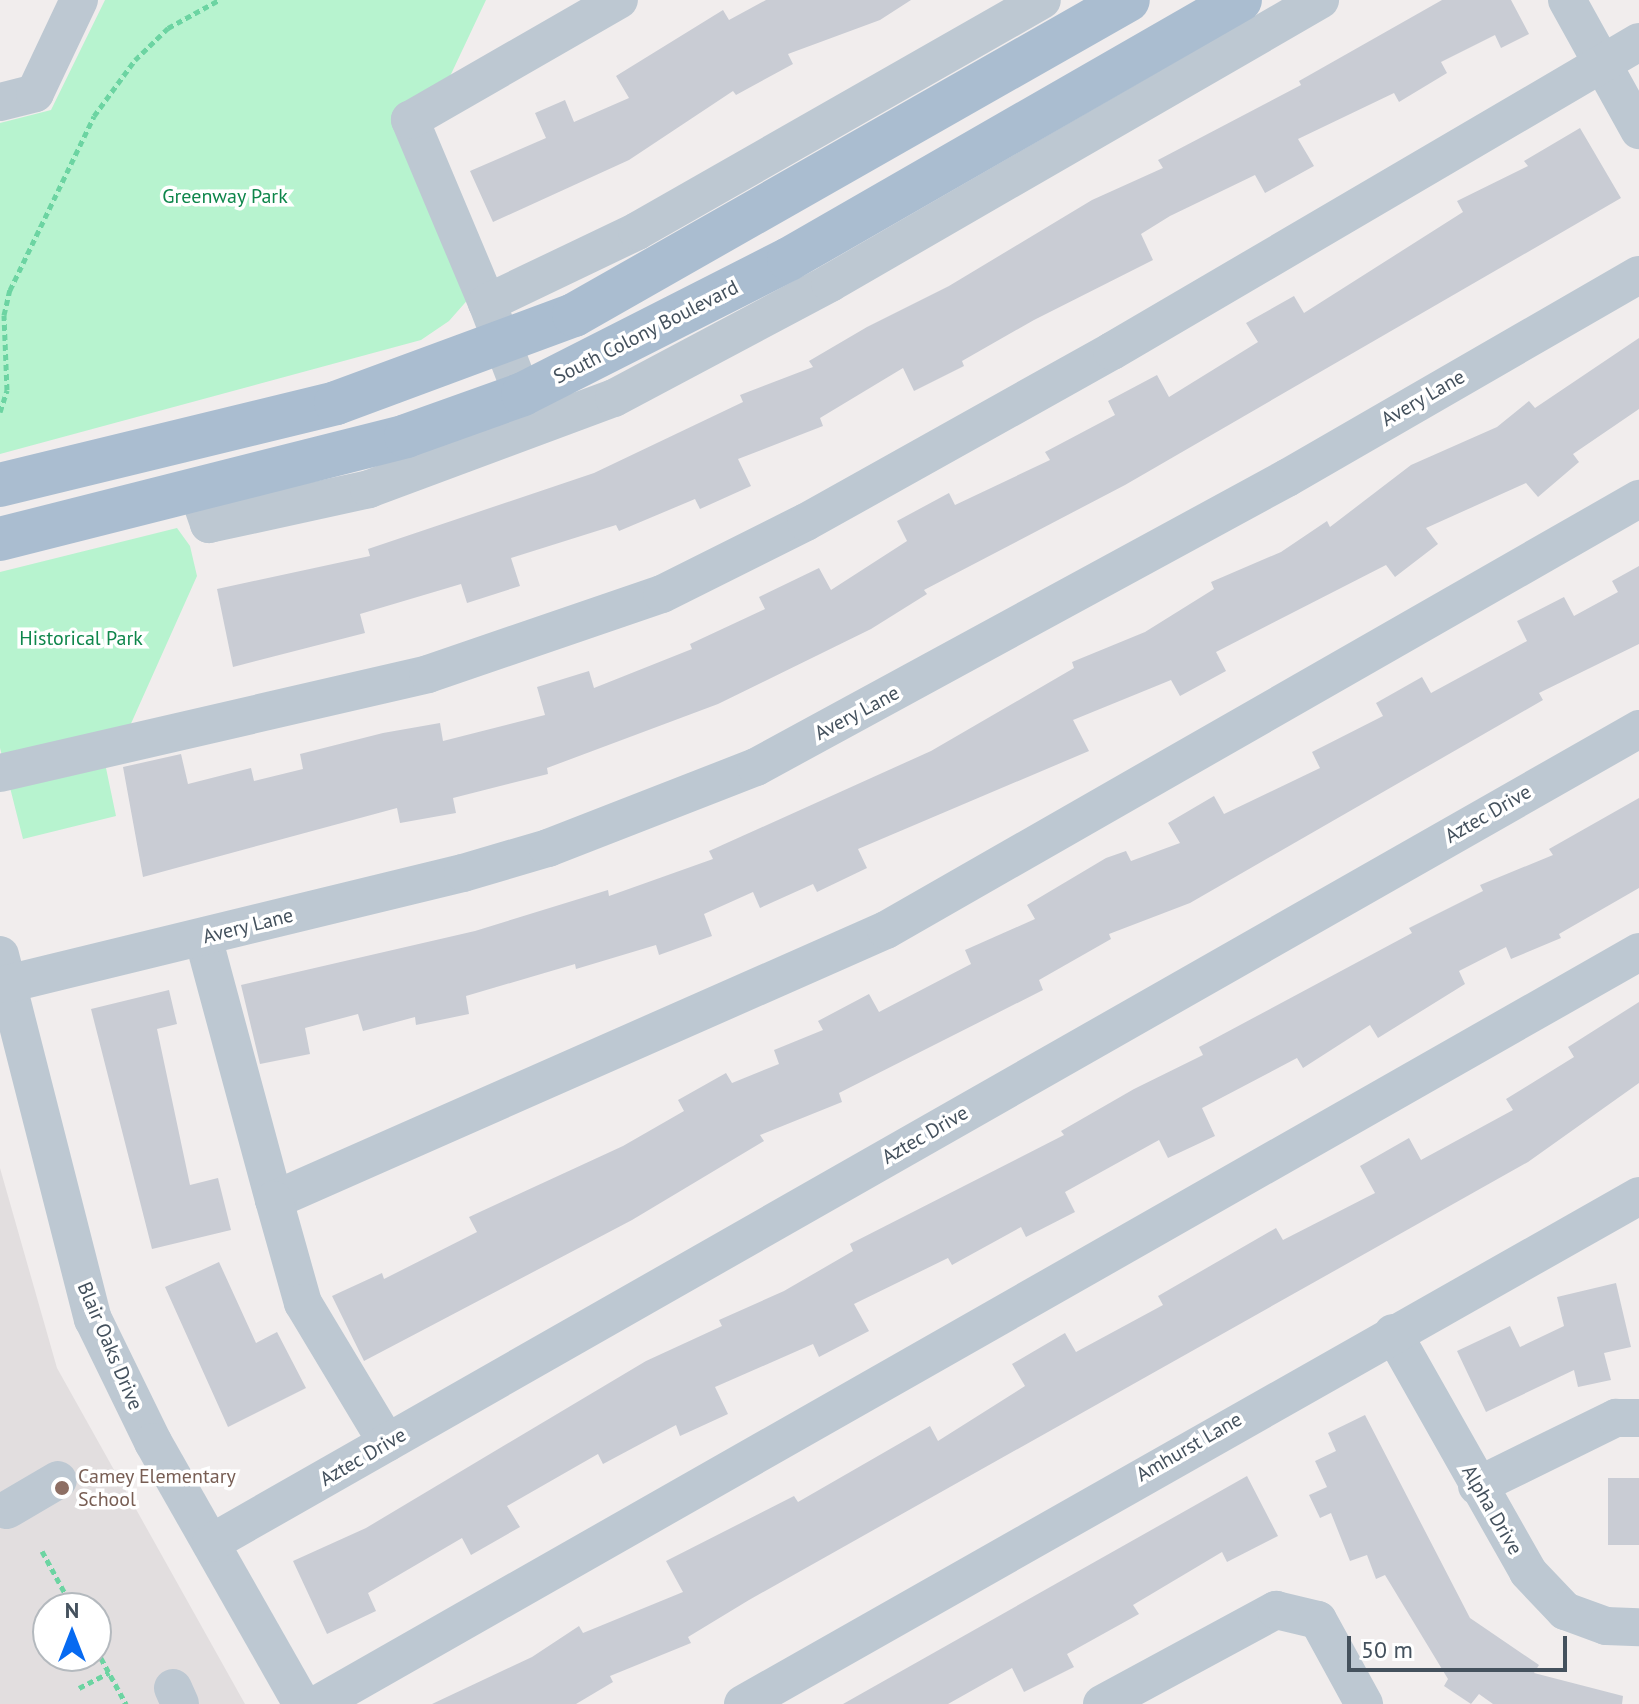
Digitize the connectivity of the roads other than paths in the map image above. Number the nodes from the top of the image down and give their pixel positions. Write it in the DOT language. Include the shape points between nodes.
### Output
graph roads {
  1 [pos="79,0"];
  2 [pos="619,0"];
  3 [pos="1042,0"];
  4 [pos="1128,0"];
  5 [pos="1240,0"];
  6 [pos="1320,0"];
  7 [pos="1567,0"];
  8 [pos="1639,42"];
  9 [pos="1602,63"];
  10 [pos="0,102"];
  11 [pos="1639,130"];
  12 [pos="1639,275"];
  13 [pos="495,323"];
  14 [pos="530,412"];
  15 [pos="0,485"];
  16 [pos="1639,499"];
  17 [pos="0,539"];
  18 [pos="1639,729"];
  19 [pos="0,773"];
  20 [pos="203,937"];
  21 [pos="1639,952"];
  22 [pos="3,970"];
  23 [pos="1639,1196"];
  24 [pos="274,1200"];
  25 [pos="1393,1333"];
  26 [pos="1639,1418"];
  27 [pos="387,1443"];
  28 [pos="58,1480"];
  29 [pos="1477,1486"];
  30 [pos="7,1510"];
  31 [pos="211,1543"];
  32 [pos="1639,1627"];
  33 [pos="758,1700"];
  34 [pos="302,1704"];
  35 [pos="318,1704"];
  36 [pos="1102,1704"];
  37 [pos="1364,1704"];
  1 -- 10 [label="street" via="35,93"];
  2 -- 13 [label="street" via="410,120"];
  3 -- 13 [label="street" via="637,231"];
  4 -- 13 [label="main road" via="650,275"];
  5 -- 14 [label="main road, South Colony Boulevard"];
  6 -- 14 [label="street" via="830,283 614,398"];
  7 -- 9 [label="street"];
  8 -- 9 [label="street"];
  9 -- 11 [label="street"];
  9 -- 19 [label="street" via="1112,351 806,522 662,594 413,678"];
  12 -- 20 [label="street, Avery Lane" via="1287,478 756,767 548,848"];
  13 -- 14 [label="street"];
  13 -- 15 [label="main road" via="336,403"];
  14 -- 17 [label="main road, South Colony Boulevard" via="406,436"];
  16 -- 24 [label="street" via="886,930"];
  18 -- 27 [label="street, Aztec Drive"];
  20 -- 22 [label="street, Avery Lane"];
  20 -- 24 [label="street"];
  21 -- 35 [label="street"];
  22 -- 31 [label="street, Blair Oaks Drive" via="93,1319"];
  23 -- 25 [label="street, Amhurst Lane"];
  24 -- 27 [label="street" via="303,1303"];
  25 -- 29 [label="street, Alpha Drive"];
  25 -- 33 [label="street, Amhurst Lane"];
  26 -- 29 [label="street" via="1616,1418"];
  27 -- 31 [label="street, Aztec Drive"];
  28 -- 30 [label="street"];
  29 -- 32 [label="street, Alpha Drive" via="1528,1572 1565,1611 1606,1626"];
  31 -- 34 [label="street, Blair Oaks Drive"];
  36 -- 37 [label="street" via="1276,1610 1318,1620"];
}
